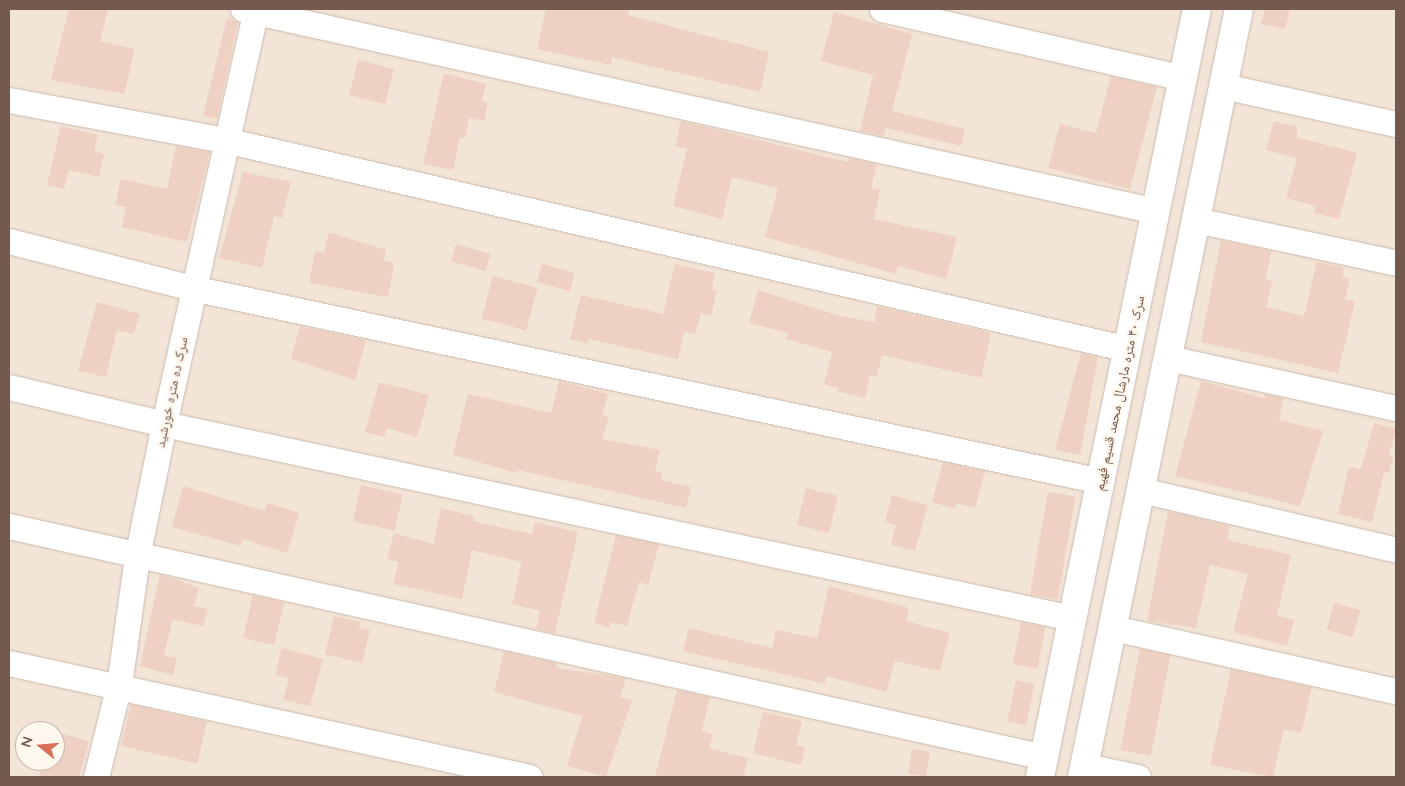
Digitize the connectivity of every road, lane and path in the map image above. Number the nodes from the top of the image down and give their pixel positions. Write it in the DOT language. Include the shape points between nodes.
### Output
graph roads {
  1 [pos="882,9"];
  2 [pos="1197,9"];
  3 [pos="1239,9"];
  4 [pos="252,10"];
  5 [pos="1183,78"];
  6 [pos="1223,86"];
  7 [pos="9,100"];
  8 [pos="1396,124"];
  9 [pos="225,140"];
  10 [pos="1156,211"];
  11 [pos="1196,220"];
  12 [pos="9,241"];
  13 [pos="1396,264"];
  14 [pos="192,288"];
  15 [pos="1128,349"];
  16 [pos="1168,358"];
  17 [pos="9,387"];
  18 [pos="1396,408"];
  19 [pos="164,424"];
  20 [pos="1100,481"];
  21 [pos="1140,490"];
  22 [pos="9,526"];
  23 [pos="1396,550"];
  24 [pos="137,557"];
  25 [pos="1072,618"];
  26 [pos="1113,628"];
  27 [pos="9,663"];
  28 [pos="119,685"];
  29 [pos="1396,691"];
  30 [pos="1042,767"];
  31 [pos="1083,771"];
  32 [pos="96,777"];
  33 [pos="530,777"];
  34 [pos="1138,777"];
  1 -- 5 [label="street"];
  2 -- 5 [label="street, سرک ۴۰ متره مارشال محمد قسیم فهیم"];
  3 -- 6 [label="street"];
  4 -- 9 [label="street, سرک ده متره خورشید"];
  4 -- 10 [label="street"];
  5 -- 10 [label="street, سرک ۴۰ متره مارشال محمد قسیم فهیم"];
  6 -- 8 [label="street"];
  6 -- 11 [label="street"];
  7 -- 9 [label="street"];
  9 -- 14 [label="street, سرک ده متره خورشید"];
  9 -- 15 [label="street"];
  10 -- 15 [label="street, سرک ۴۰ متره مارشال محمد قسیم فهیم"];
  11 -- 13 [label="street"];
  11 -- 16 [label="street"];
  12 -- 14 [label="street"];
  14 -- 19 [label="street, سرک ده متره خورشید"];
  14 -- 20 [label="street"];
  15 -- 20 [label="street, سرک ۴۰ متره مارشال محمد قسیم فهیم"];
  16 -- 18 [label="street"];
  16 -- 21 [label="street"];
  17 -- 19 [label="street"];
  19 -- 24 [label="street, سرک ده متره خورشید"];
  19 -- 25 [label="street"];
  20 -- 25 [label="street, سرک ۴۰ متره مارشال محمد قسیم فهیم"];
  21 -- 23 [label="street"];
  21 -- 26 [label="street"];
  22 -- 24 [label="street"];
  24 -- 28 [label="street, سرک ده متره خورشید"];
  24 -- 30 [label="street"];
  25 -- 30 [label="street, سرک ۴۰ متره مارشال محمد قسیم فهیم"];
  26 -- 29 [label="street"];
  26 -- 31 [label="street"];
  27 -- 28 [label="street"];
  28 -- 32 [label="street, سرک ده متره خورشید"];
  28 -- 33 [label="street"];
  31 -- 34 [label="street"];
}
